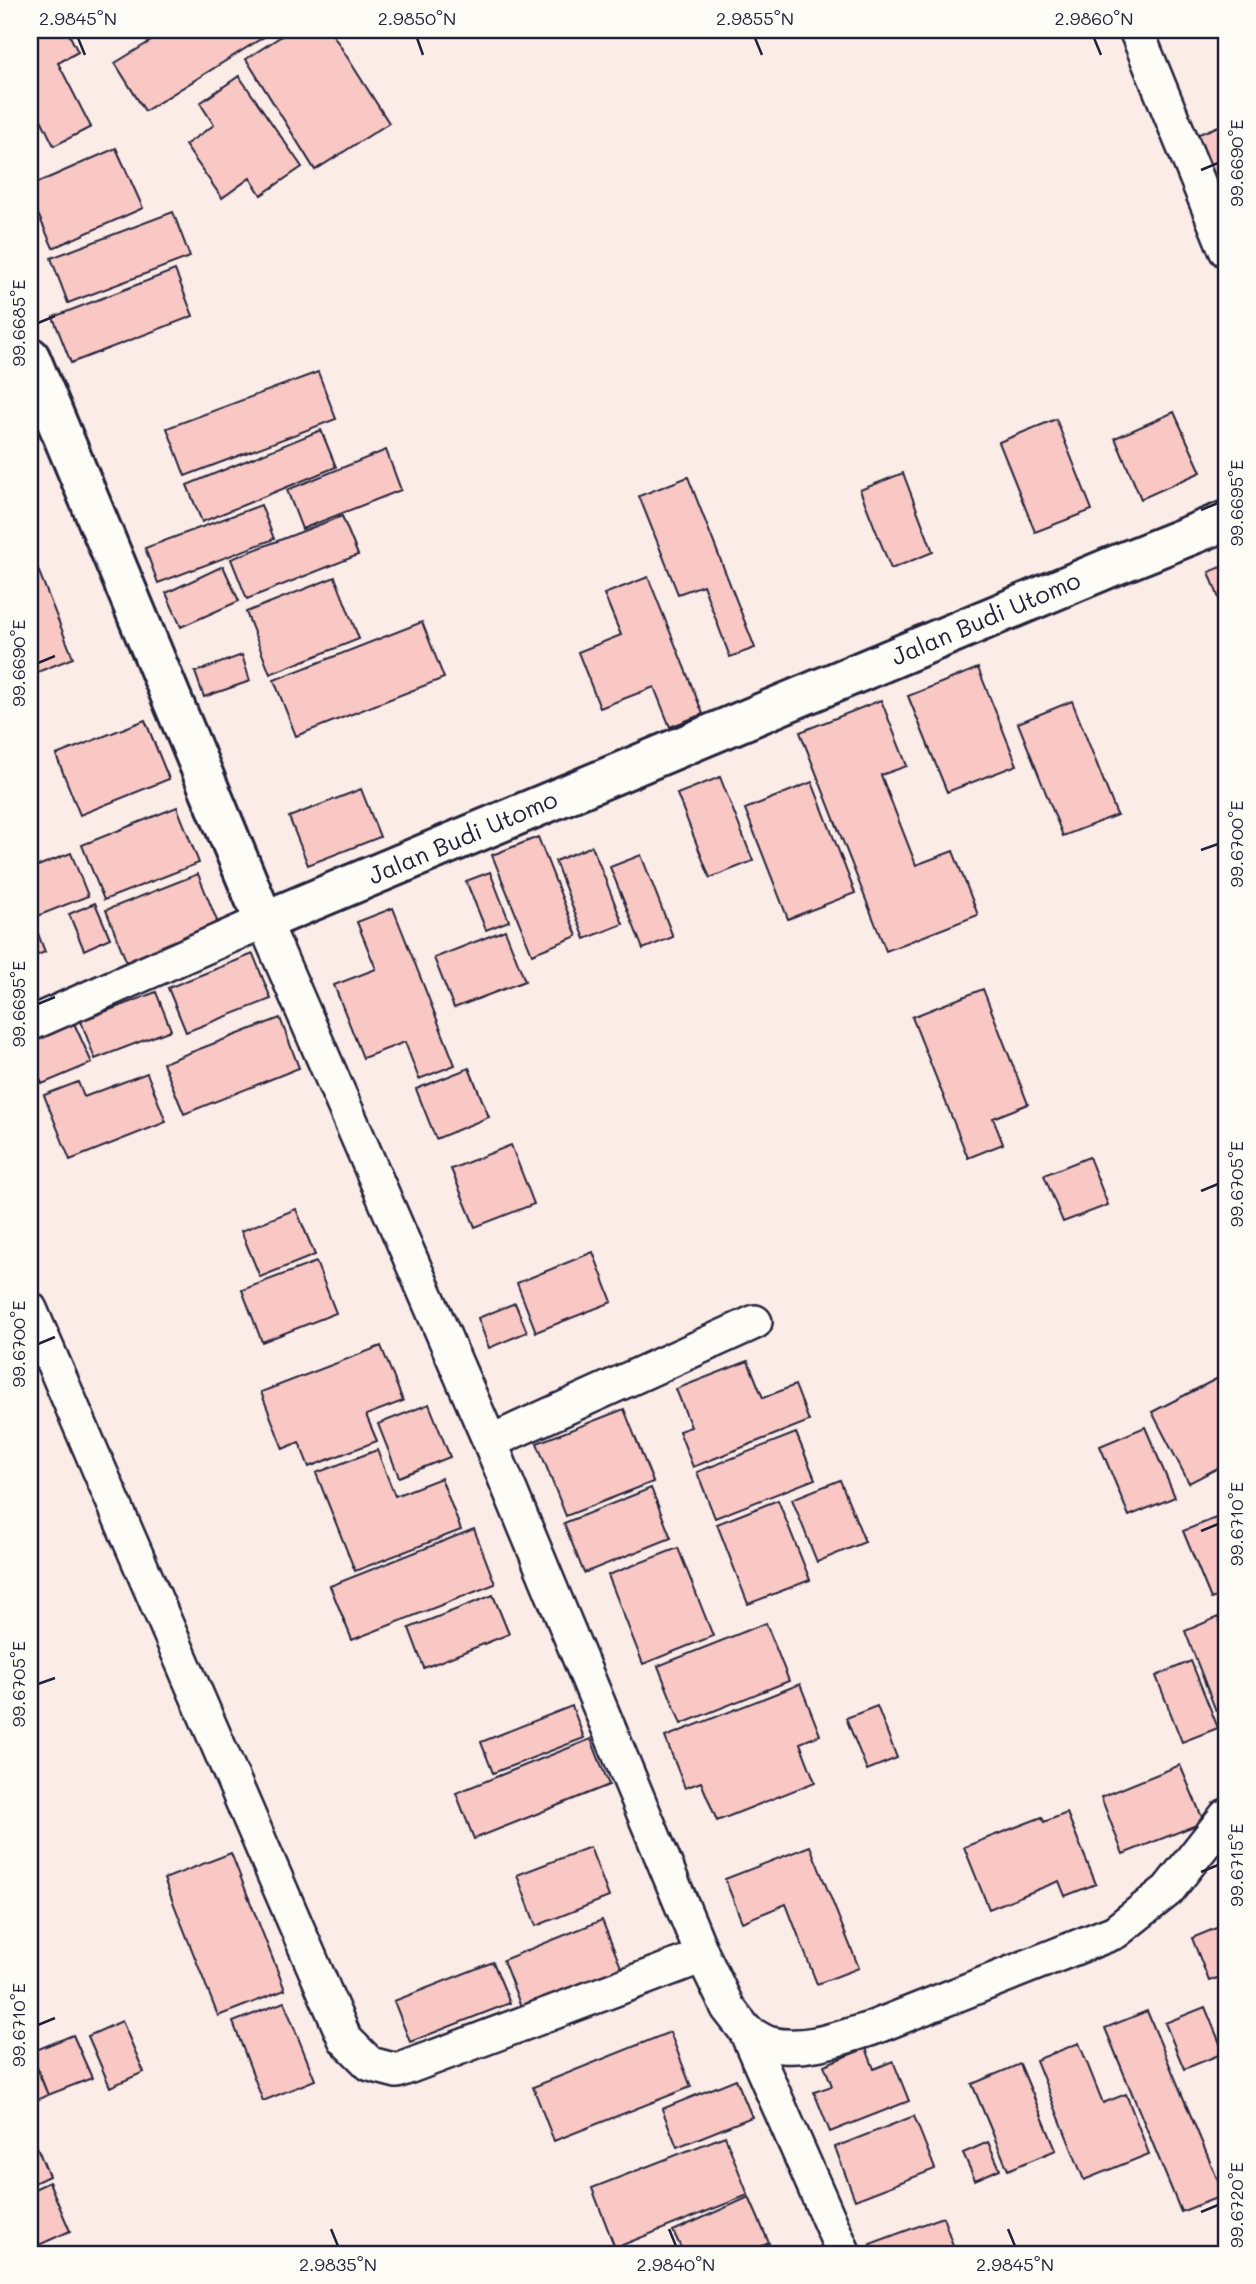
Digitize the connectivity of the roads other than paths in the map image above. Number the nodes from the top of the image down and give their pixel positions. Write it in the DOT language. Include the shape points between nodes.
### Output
graph roads {
  1 [pos="1136,30"];
  2 [pos="1226,250"];
  3 [pos="30,357"];
  4 [pos="1226,521"];
  5 [pos="264,921"];
  6 [pos="30,1024"];
  7 [pos="30,1309"];
  8 [pos="755,1322"];
  9 [pos="490,1443"];
  10 [pos="1226,1816"];
  11 [pos="703,1956"];
  12 [pos="746,2031"];
  13 [pos="844,2254"];
  1 -- 2 [label="street"];
  3 -- 5 [label="street"];
  4 -- 5 [label="street, Jalan Budi Utomo"];
  5 -- 6 [label="street"];
  5 -- 9 [label="street"];
  7 -- 11 [label="street" via="345,2039 370,2064 397,2071"];
  8 -- 9 [label="street"];
  9 -- 11 [label="street"];
  10 -- 12 [label="street" via="1168,1890 1115,1932 870,2029 831,2040 770,2044"];
  11 -- 12 [label="street" via="728,2008"];
  12 -- 13 [label="street"];
}
